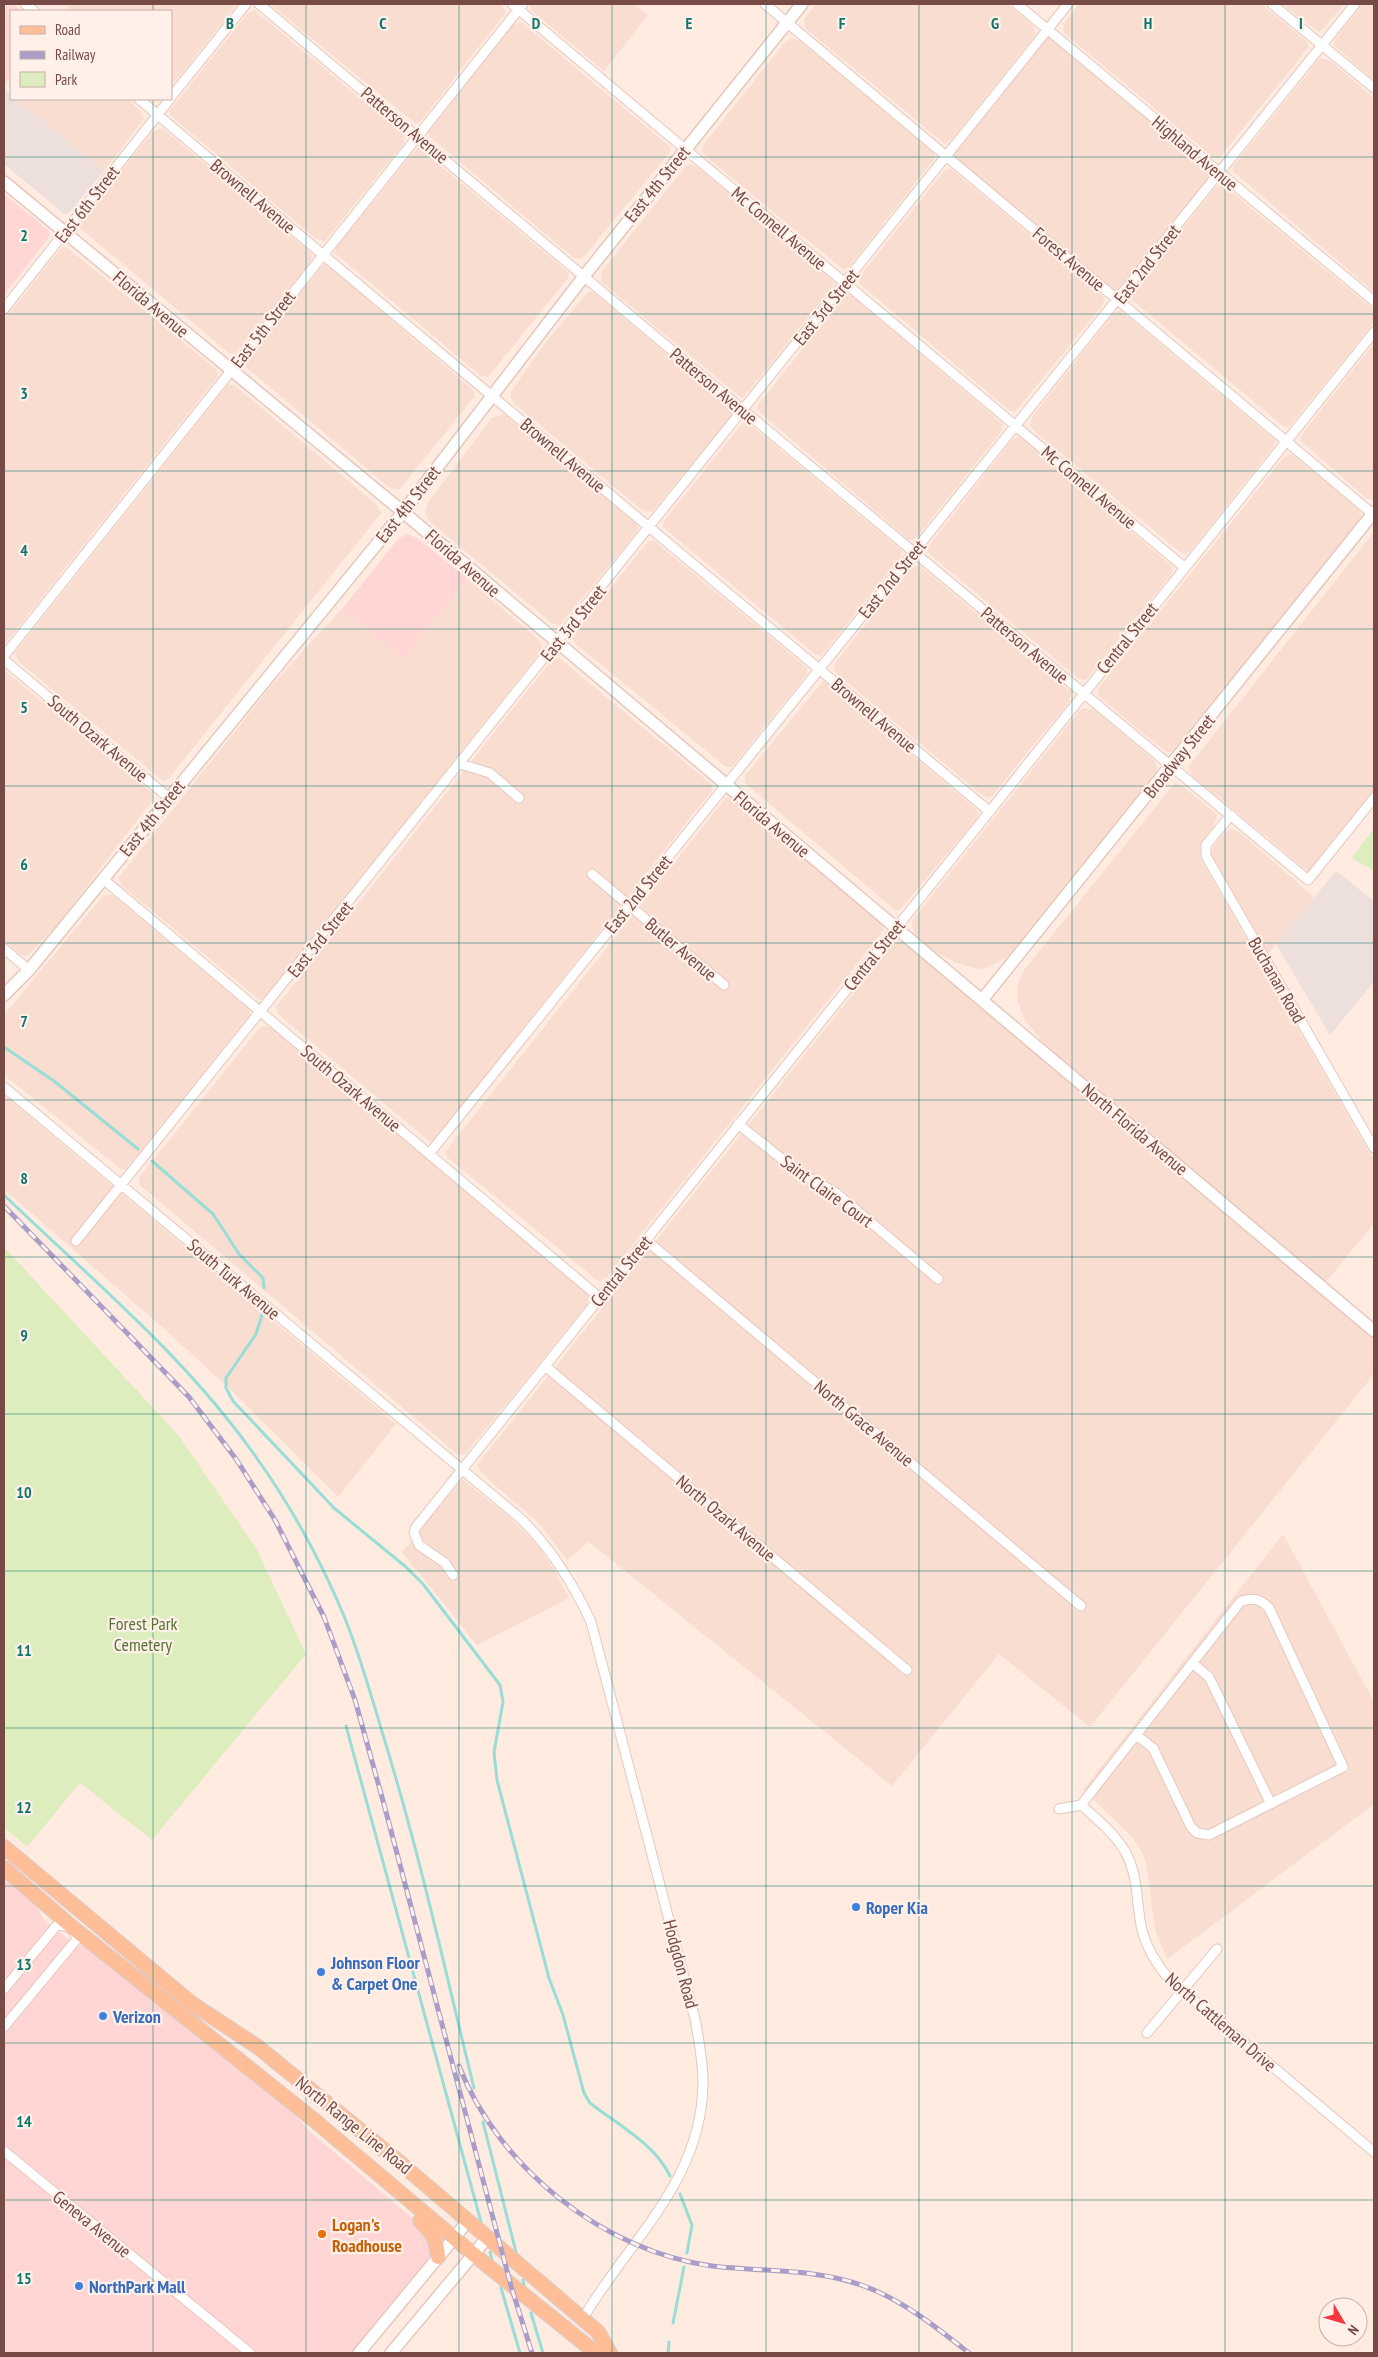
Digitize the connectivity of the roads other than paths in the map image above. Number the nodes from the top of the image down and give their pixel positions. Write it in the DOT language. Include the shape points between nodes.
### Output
graph roads {
  1 [pos="246,4"];
  2 [pos="259,4"];
  3 [pos="765,4"];
  4 [pos="802,4"];
  5 [pos="1017,4"];
  6 [pos="1068,4"];
  7 [pos="1272,4"];
  8 [pos="1355,4"];
  9 [pos="518,6"];
  10 [pos="787,22"];
  11 [pos="1047,29"];
  12 [pos="1322,45"];
  13 [pos="1374,88"];
  14 [pos="172,97"];
  15 [pos="140,100"];
  16 [pos="169,100"];
  17 [pos="157,114"];
  18 [pos="417,135"];
  19 [pos="686,148"];
  20 [pos="946,156"];
  21 [pos="1219,173"];
  22 [pos="4,182"];
  23 [pos="65,231"];
  24 [pos="322,254"];
  25 [pos="584,275"];
  26 [pos="844,284"];
  27 [pos="1119,301"];
  28 [pos="1374,301"];
  29 [pos="4,309"];
  30 [pos="1374,332"];
  31 [pos="230,370"];
  32 [pos="492,396"];
  33 [pos="743,410"];
  34 [pos="1016,426"];
  35 [pos="1286,440"];
  36 [pos="403,512"];
  37 [pos="1374,514"];
  38 [pos="649,528"];
  39 [pos="914,552"];
  40 [pos="1184,567"];
  41 [pos="556,643"];
  42 [pos="4,656"];
  43 [pos="4,660"];
  44 [pos="819,669"];
  45 [pos="1083,694"];
  46 [pos="460,764"];
  47 [pos="1172,765"];
  48 [pos="725,785"];
  49 [pos="168,797"];
  50 [pos="519,798"];
  51 [pos="1374,798"];
  52 [pos="989,811"];
  53 [pos="1231,815"];
  54 [pos="592,874"];
  55 [pos="103,879"];
  56 [pos="629,905"];
  57 [pos="896,928"];
  58 [pos="4,949"];
  59 [pos="29,970"];
  60 [pos="724,985"];
  61 [pos="4,995"];
  62 [pos="982,1000"];
  63 [pos="261,1012"];
  64 [pos="4,1087"];
  65 [pos="738,1124"];
  66 [pos="1374,1148"];
  67 [pos="430,1154"];
  68 [pos="121,1185"];
  69 [pos="646,1240"];
  70 [pos="76,1241"];
  71 [pos="938,1279"];
  72 [pos="600,1298"];
  73 [pos="1374,1331"];
  74 [pos="545,1366"];
  75 [pos="463,1470"];
  76 [pos="453,1575"];
  77 [pos="575,1587"];
  78 [pos="1081,1606"];
  79 [pos="1192,1664"];
  80 [pos="907,1670"];
  81 [pos="1136,1735"];
  82 [pos="1271,1804"];
  83 [pos="1081,1805"];
  84 [pos="1059,1809"];
  85 [pos="4,1847"];
  86 [pos="4,1868"];
  87 [pos="72,1927"];
  88 [pos="1217,1948"];
  89 [pos="4,1989"];
  90 [pos="1181,1991"];
  91 [pos="4,2027"];
  92 [pos="1146,2033"];
  93 [pos="314,2120"];
  94 [pos="4,2151"];
  95 [pos="1374,2152"];
  96 [pos="468,2221"];
  97 [pos="454,2238"];
  98 [pos="487,2238"];
  99 [pos="473,2254"];
  100 [pos="438,2257"];
  101 [pos="582,2320"];
  102 [pos="250,2353"];
  103 [pos="359,2353"];
  104 [pos="391,2353"];
  105 [pos="596,2353"];
  106 [pos="610,2353"];
  1 -- 14 [label="street, East 6th Street"];
  2 -- 18 [label="street, Patterson Avenue"];
  3 -- 10 [label="street, Forest Avenue"];
  4 -- 10 [label="street, East 4th Street"];
  5 -- 11 [label="street, Highland Avenue"];
  6 -- 11 [label="street, East 3rd Street"];
  7 -- 12 [label="street"];
  8 -- 12 [label="street, East 2nd Street"];
  9 -- 18 [label="street, East 5th Street"];
  9 -- 19 [label="street, Mc Connell Avenue"];
  10 -- 19 [label="street, East 4th Street"];
  10 -- 20 [label="street, Forest Avenue"];
  11 -- 20 [label="street, East 3rd Street"];
  11 -- 21 [label="street, Highland Avenue"];
  12 -- 13 [label="street"];
  12 -- 21 [label="street, East 2nd Street"];
  15 -- 17 [label="street, Brownell Avenue"];
  16 -- 17 [label="street, East 6th Street"];
  17 -- 23 [label="street, East 6th Street"];
  17 -- 24 [label="street, Brownell Avenue"];
  18 -- 24 [label="street, East 5th Street"];
  18 -- 25 [label="street, Patterson Avenue"];
  19 -- 25 [label="street, East 4th Street"];
  19 -- 26 [label="street, Mc Connell Avenue"];
  20 -- 26 [label="street, East 3rd Street"];
  20 -- 27 [label="street, Forest Avenue"];
  21 -- 27 [label="street, East 2nd Street"];
  21 -- 28 [label="street, Highland Avenue"];
  22 -- 23 [label="street, Florida Avenue"];
  23 -- 29 [label="street, East 6th Street"];
  23 -- 31 [label="street, Florida Avenue"];
  24 -- 31 [label="street, East 5th Street"];
  24 -- 32 [label="street, Brownell Avenue"];
  25 -- 32 [label="street, East 4th Street"];
  25 -- 33 [label="street, Patterson Avenue"];
  26 -- 33 [label="street, East 3rd Street"];
  26 -- 34 [label="street, Mc Connell Avenue"];
  27 -- 34 [label="street, East 2nd Street"];
  27 -- 35 [label="street, Forest Avenue"];
  30 -- 35 [label="street, Central Street"];
  31 -- 36 [label="street, Florida Avenue"];
  31 -- 42 [label="street, East 5th Street"];
  32 -- 36 [label="street, East 4th Street"];
  32 -- 38 [label="street, Brownell Avenue"];
  33 -- 38 [label="street, East 3rd Street"];
  33 -- 39 [label="street, Patterson Avenue"];
  34 -- 39 [label="street, East 2nd Street"];
  34 -- 40 [label="street, Mc Connell Avenue"];
  35 -- 37 [label="street, Forest Avenue"];
  35 -- 40 [label="street, Central Street"];
  36 -- 41 [label="street, Florida Avenue"];
  36 -- 49 [label="street, East 4th Street"];
  37 -- 47 [label="street, Broadway Street"];
  38 -- 41 [label="street, East 3rd Street"];
  38 -- 44 [label="street, Brownell Avenue"];
  39 -- 44 [label="street, East 2nd Street"];
  39 -- 45 [label="street, Patterson Avenue"];
  40 -- 45 [label="street, Central Street"];
  41 -- 46 [label="street, East 3rd Street"];
  41 -- 48 [label="street, Florida Avenue"];
  43 -- 49 [label="street, South Ozark Avenue"];
  44 -- 48 [label="street, East 2nd Street"];
  44 -- 52 [label="street, Brownell Avenue"];
  45 -- 47 [label="street, Patterson Avenue"];
  45 -- 52 [label="street, Central Street"];
  46 -- 50 [label="street" via="490,773"];
  46 -- 63 [label="street, East 3rd Street"];
  47 -- 53 [label="street, Patterson Avenue"];
  47 -- 62 [label="street, Broadway Street"];
  48 -- 56 [label="street, East 2nd Street"];
  48 -- 57 [label="street, Florida Avenue"];
  49 -- 55 [label="street, East 4th Street"];
  51 -- 53 [label="street, Patterson Avenue" via="1308,880"];
  52 -- 57 [label="street, Central Street"];
  53 -- 66 [label="street, Buchanan Road" via="1206,845 1206,856"];
  54 -- 56 [label="street, Butler Avenue"];
  55 -- 59 [label="street, East 4th Street"];
  55 -- 63 [label="street, South Ozark Avenue"];
  56 -- 60 [label="street, Butler Avenue"];
  56 -- 67 [label="street, East 2nd Street"];
  57 -- 62 [label="street, North Florida Avenue"];
  57 -- 65 [label="street, Central Street"];
  58 -- 59 [label="street"];
  59 -- 61 [label="street, East 4th Street"];
  62 -- 73 [label="street, North Florida Avenue"];
  63 -- 67 [label="street, South Ozark Avenue"];
  63 -- 68 [label="street, East 3rd Street"];
  64 -- 68 [label="street, South Turk Avenue"];
  65 -- 69 [label="street, Central Street"];
  65 -- 71 [label="street, Saint Claire Court" via="797,1171 836,1193"];
  67 -- 72 [label="street, South Ozark Avenue"];
  68 -- 70 [label="street, East 3rd Street"];
  68 -- 75 [label="street, South Turk Avenue"];
  69 -- 72 [label="street, Central Street"];
  69 -- 78 [label="street, North Grace Avenue"];
  72 -- 74 [label="street, Central Street"];
  74 -- 75 [label="street, Central Street"];
  74 -- 80 [label="street, North Ozark Avenue"];
  75 -- 76 [label="street, Central Street" via="414,1533 419,1545 445,1563"];
  75 -- 77 [label="street, South Turk Avenue" via="529,1527"];
  77 -- 101 [label="street, Hodgdon Road" via="591,1622 695,2019 703,2083 697,2128 678,2179"];
  79 -- 81 [label="street"];
  79 -- 82 [label="street" via="1209,1677"];
  79 -- 82 [label="street" via="1242,1601 1259,1599 1269,1608 1343,1767"];
  81 -- 82 [label="street" via="1152,1748 1197,1833 1209,1835"];
  81 -- 83 [label="street"];
  83 -- 84 [label="street"];
  83 -- 90 [label="street, North Cattleman Drive" via="1117,1839 1127,1855 1134,1873 1147,1948 1156,1964"];
  85 -- 96 [label="main road, North Range Line Road" via="191,2003 258,2047"];
  86 -- 87 [label="main road, North Range Line Road"];
  87 -- 89 [label="street" via="57,1925"];
  87 -- 91 [label="street" via="77,1939"];
  87 -- 93 [label="main road, North Range Line Road"];
  88 -- 90 [label="street"];
  90 -- 92 [label="street"];
  90 -- 95 [label="street, North Cattleman Drive"];
  93 -- 97 [label="main road, North Range Line Road"];
  93 -- 100 [label="main road" via="324,2140 432,2231"];
  94 -- 102 [label="street, Geneva Avenue"];
  96 -- 97 [label="street"];
  96 -- 98 [label="main road, North Range Line Road"];
  97 -- 99 [label="main road, North Range Line Road"];
  97 -- 100 [label="street"];
  98 -- 99 [label="street"];
  98 -- 101 [label="main road, North Range Line Road"];
  99 -- 104 [label="street"];
  99 -- 105 [label="main road, North Range Line Road"];
  100 -- 103 [label="street"];
  101 -- 106 [label="main road, North Range Line Road" via="598,2332"];
}
